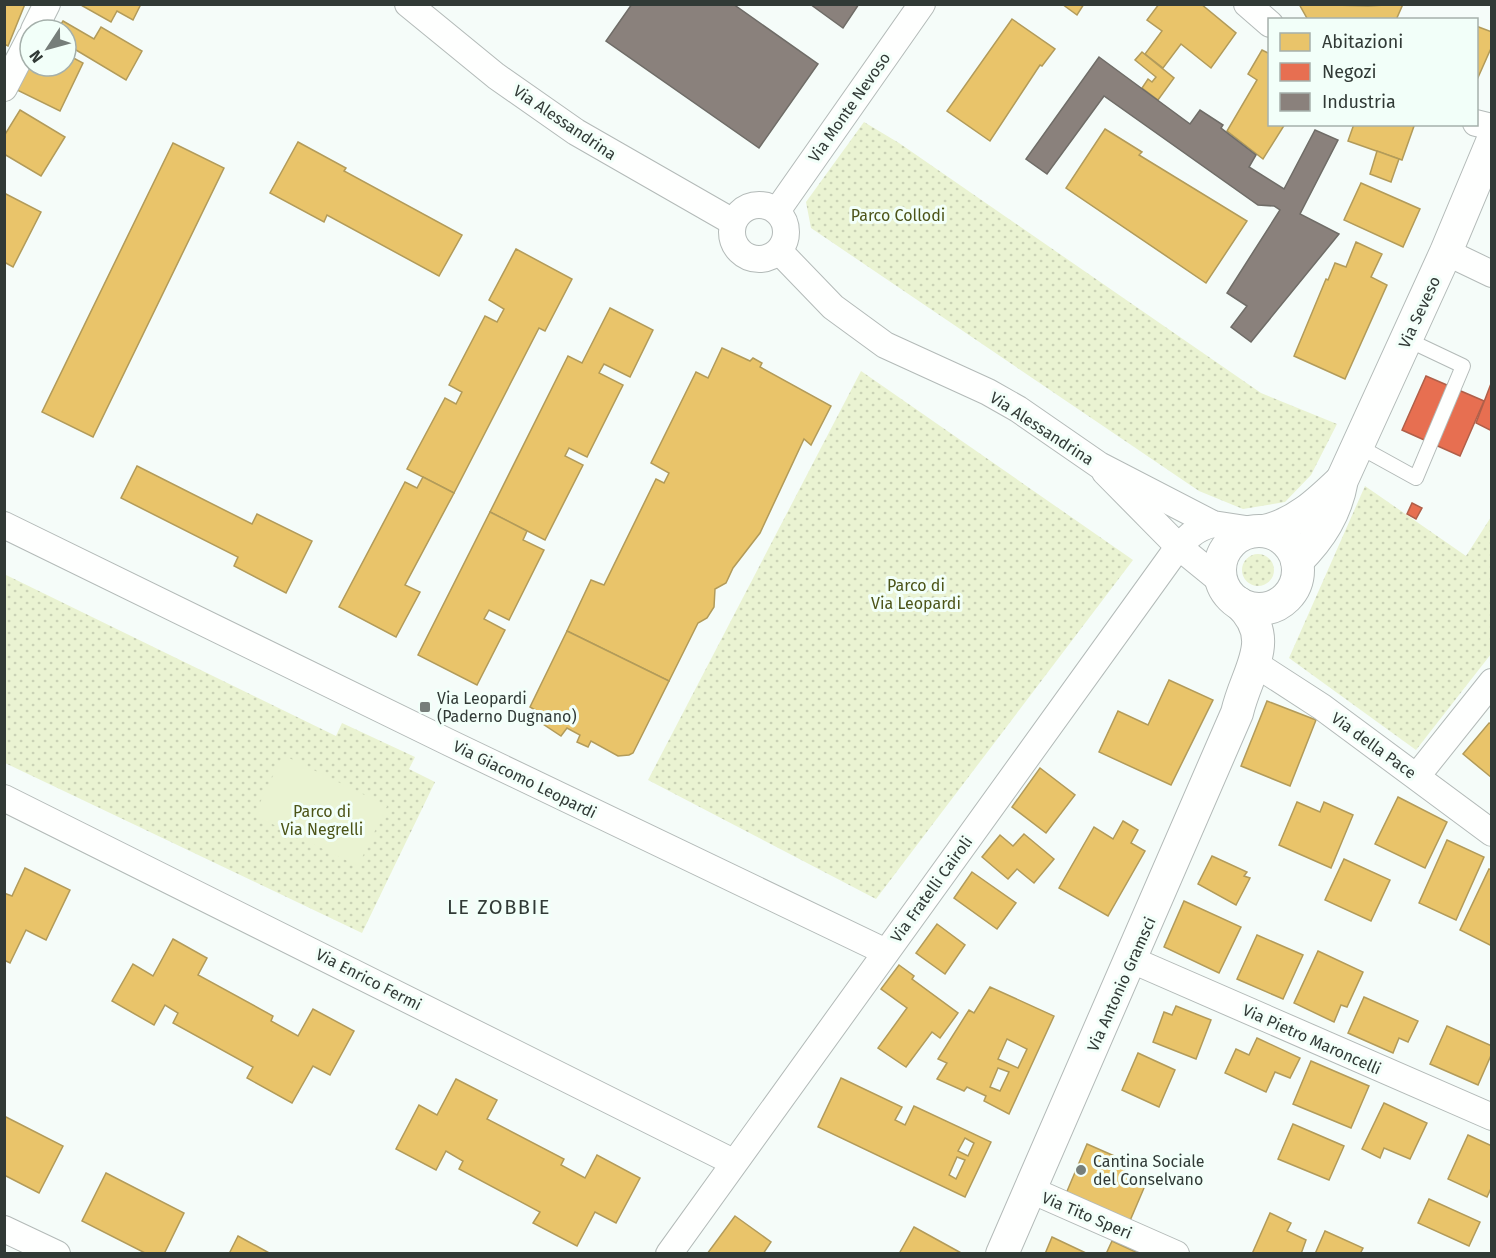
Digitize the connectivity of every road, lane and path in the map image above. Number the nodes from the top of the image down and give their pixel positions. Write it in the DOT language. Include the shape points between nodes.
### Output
graph roads {
  1 [pos="47,4"];
  2 [pos="408,4"];
  3 [pos="921,4"];
  4 [pos="1247,4"];
  5 [pos="40,18"];
  6 [pos="1268,23"];
  7 [pos="18,62"];
  8 [pos="4,88"];
  9 [pos="1491,142"];
  10 [pos="777,211"];
  11 [pos="733,222"];
  12 [pos="779,251"];
  13 [pos="1446,252"];
  14 [pos="1491,274"];
  15 [pos="1406,339"];
  16 [pos="1358,446"];
  17 [pos="1099,465"];
  18 [pos="1342,480"];
  19 [pos="1213,524"];
  20 [pos="4,525"];
  21 [pos="1261,531"];
  22 [pos="1179,547"];
  23 [pos="1297,561"];
  24 [pos="1230,593"];
  25 [pos="1287,597"];
  26 [pos="1260,667"];
  27 [pos="1491,682"];
  28 [pos="1417,776"];
  29 [pos="4,798"];
  30 [pos="1491,833"];
  31 [pos="886,952"];
  32 [pos="1132,960"];
  33 [pos="1491,1117"];
  34 [pos="733,1162"];
  35 [pos="1031,1190"];
  36 [pos="4,1229"];
  37 [pos="683,1231"];
  38 [pos="57,1254"];
  39 [pos="654,1254"];
  40 [pos="669,1254"];
  41 [pos="1002,1254"];
  42 [pos="1176,1254"];
  1 -- 5 [label="street"];
  2 -- 11 [label="street, Via Alessandrina" via="496,76 576,132"];
  3 -- 10 [label="street, Via Monte Nevoso"];
  4 -- 6 [label="street"];
  7 -- 8 [label="street"];
  9 -- 13 [label="street, Via Seveso"];
  10 -- 11 [label="street" via="752,205 744,208"];
  10 -- 12 [label="street" via="787,235"];
  11 -- 12 [label="street" via="733,241 745,256 763,259"];
  12 -- 17 [label="street, Via Alessandrina" via="832,307 858,327 914,360 998,398"];
  13 -- 14 [label="street"];
  13 -- 15 [label="street, Via Seveso"];
  15 -- 16 [label="street, Via Seveso"];
  15 -- 16 [label="lane" via="1463,366 1416,478"];
  16 -- 18 [label="street, Via Seveso"];
  17 -- 19 [label="street, Via Alessandrina"];
  17 -- 22 [label="street, Via Alessandrina"];
  18 -- 21 [label="street, Via Seveso" via="1300,517"];
  18 -- 23 [label="street, Via Seveso" via="1338,503 1318,540"];
  19 -- 21 [label="street, Via Alessandrina"];
  19 -- 22 [label="street, Via Fratelli Cairoli" via="1199,527"];
  20 -- 31 [label="street, Via Giacomo Leopardi"];
  21 -- 23 [label="street" via="1285,541"];
  21 -- 24 [label="street" via="1236,539 1228,548 1221,564"];
  22 -- 24 [label="street, Via Alessandrina"];
  22 -- 31 [label="street, Via Fratelli Cairoli"];
  23 -- 25 [label="street" via="1297,580"];
  24 -- 25 [label="street" via="1251,608 1264,609"];
  24 -- 26 [label="street, Via Antonio Gramsci" via="1257,625"];
  25 -- 26 [label="street, Via Antonio Gramsci"];
  26 -- 28 [label="street, Via della Pace"];
  26 -- 32 [label="street, Via Antonio Gramsci" via="1242,691 1238,713"];
  27 -- 28 [label="street"];
  28 -- 30 [label="street, Via della Pace"];
  29 -- 34 [label="street, Via Enrico Fermi"];
  31 -- 34 [label="street, Via Fratelli Cairoli"];
  32 -- 33 [label="street, Via Pietro Maroncelli"];
  32 -- 35 [label="street, Via Antonio Gramsci"];
  34 -- 37 [label="street, Via Fratelli Cairoli"];
  35 -- 41 [label="street, Via Antonio Gramsci"];
  35 -- 42 [label="street, Via Tito Speri"];
  36 -- 38 [label="street"];
  37 -- 39 [label="street, Via Fratelli Cairoli"];
  37 -- 40 [label="street, Via Fratelli Cairoli"];
}
